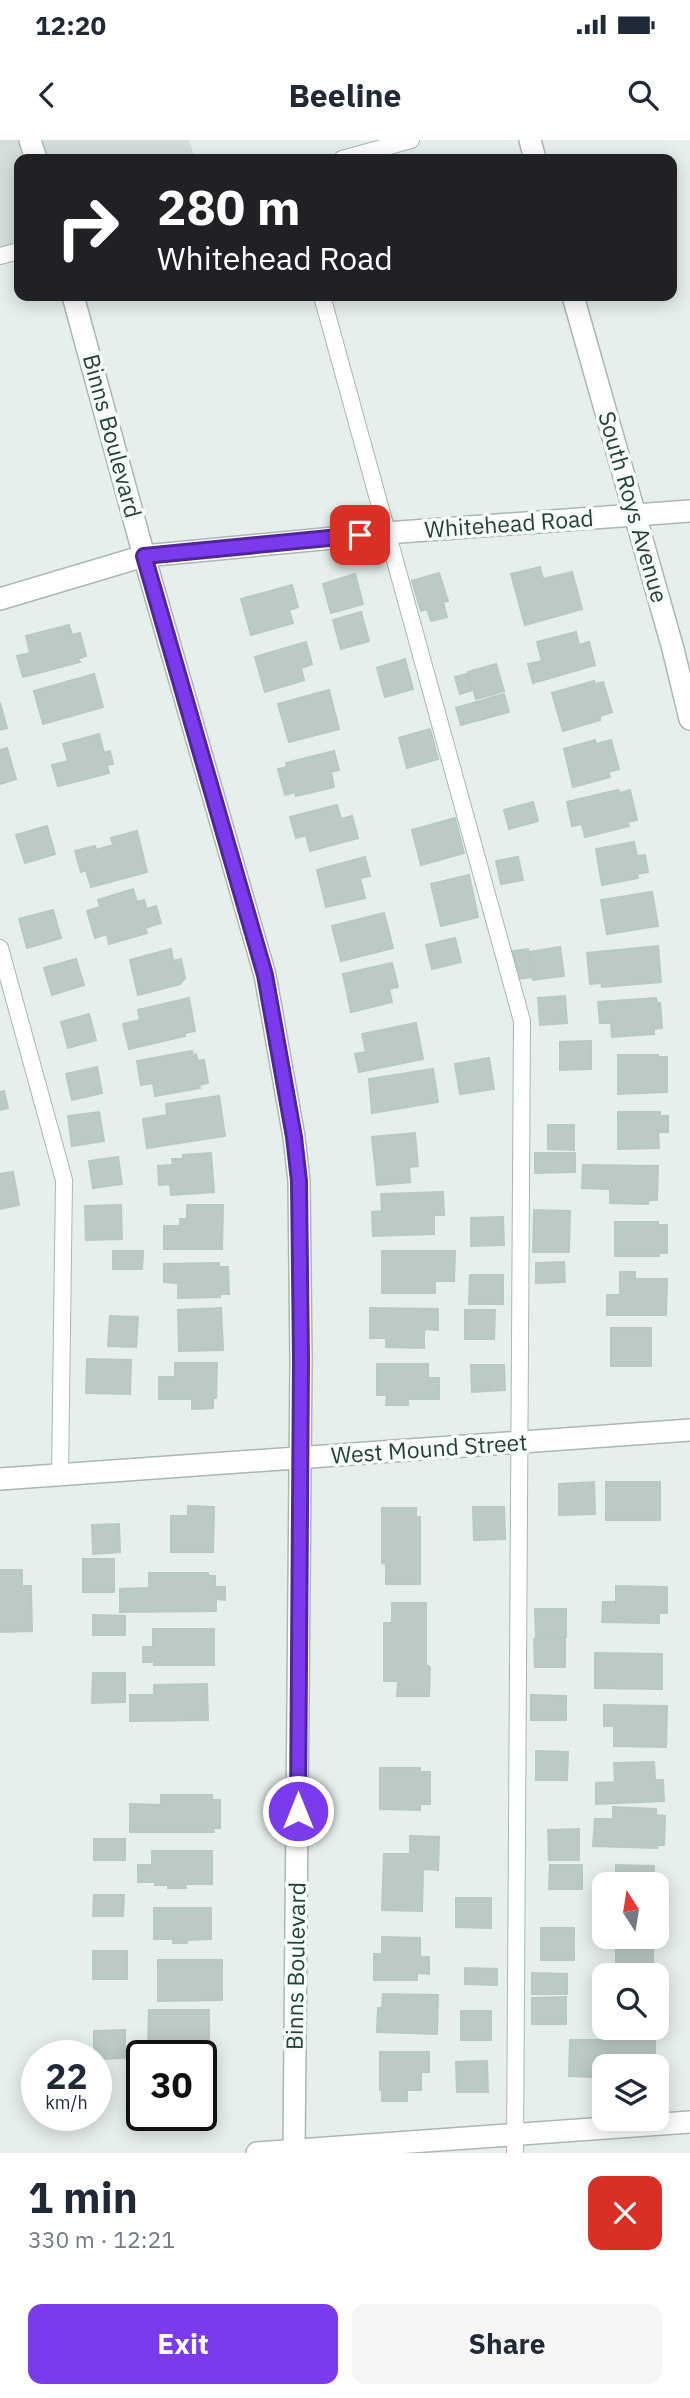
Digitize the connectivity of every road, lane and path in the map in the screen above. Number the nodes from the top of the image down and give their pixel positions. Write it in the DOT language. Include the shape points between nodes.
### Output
graph roads {
  1 [pos="411,140"];
  2 [pos="360,154"];
  3 [pos="0,238"];
  4 [pos="8,254"];
  5 [pos="74,301"];
  6 [pos="323,301"];
  7 [pos="574,301"];
  8 [pos="690,511"];
  9 [pos="635,515"];
  10 [pos="386,533"];
  11 [pos="144,556"];
  12 [pos="0,599"];
  13 [pos="690,719"];
  14 [pos="0,948"];
  15 [pos="690,1430"];
  16 [pos="518,1443"];
  17 [pos="300,1458"];
  18 [pos="60,1475"];
  19 [pos="0,1479"];
  20 [pos="690,2122"];
  21 [pos="516,2143"];
  22 [pos="294,2152"];
  23 [pos="257,2153"];
  1 -- 2 [label="lane"];
  3 -- 4 [label="lane"];
  5 -- 11 [label="street, Binns Boulevard"];
  6 -- 10 [label="lane"];
  7 -- 9 [label="street, South Roys Avenue"];
  8 -- 9 [label="street, Whitehead Road"];
  9 -- 10 [label="street, Whitehead Road"];
  9 -- 13 [label="street, South Roys Avenue"];
  10 -- 11 [label="street, Whitehead Road"];
  10 -- 16 [label="lane" via="522,1021"];
  11 -- 12 [label="street, Whitehead Road"];
  11 -- 17 [label="street, Binns Boulevard" via="265,975 294,1137 299,1181"];
  14 -- 18 [label="lane" via="64,1180"];
  15 -- 16 [label="street, West Mound Street"];
  16 -- 17 [label="street, West Mound Street"];
  16 -- 21 [label="lane"];
  17 -- 18 [label="street, West Mound Street"];
  17 -- 22 [label="street, Binns Boulevard"];
  18 -- 19 [label="street, West Mound Street"];
  20 -- 21 [label="street"];
  21 -- 22 [label="street"];
  22 -- 23 [label="street"];
}
